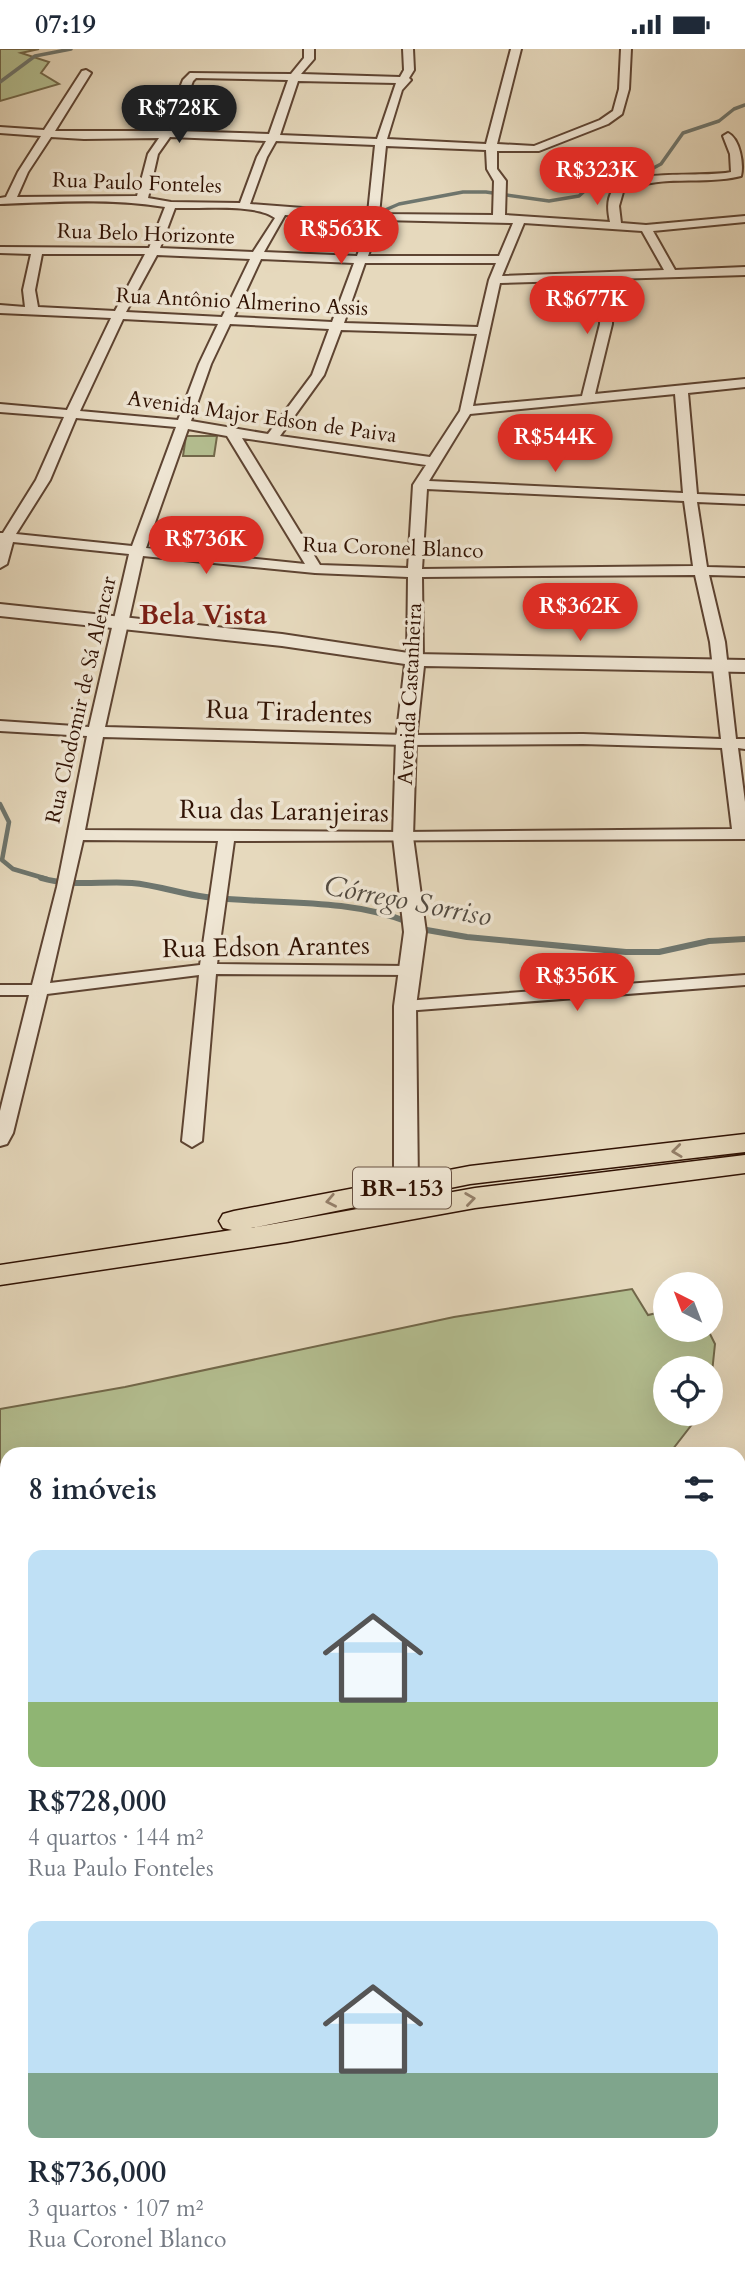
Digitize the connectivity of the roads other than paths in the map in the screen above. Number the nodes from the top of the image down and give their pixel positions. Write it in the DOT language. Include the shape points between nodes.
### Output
graph roads {
  1 [pos="309,49"];
  2 [pos="408,49"];
  3 [pos="516,49"];
  4 [pos="626,49"];
  5 [pos="86,73"];
  6 [pos="294,78"];
  7 [pos="406,80"];
  8 [pos="0,130"];
  9 [pos="50,133"];
  10 [pos="168,133"];
  11 [pos="274,137"];
  12 [pos="728,137"];
  13 [pos="381,142"];
  14 [pos="491,146"];
  15 [pos="142,200"];
  16 [pos="5,201"];
  17 [pos="171,205"];
  18 [pos="244,206"];
  19 [pos="273,211"];
  20 [pos="375,216"];
  21 [pos="499,219"];
  22 [pos="745,219"];
  23 [pos="519,222"];
  24 [pos="616,226"];
  25 [pos="646,228"];
  26 [pos="0,250"];
  27 [pos="37,251"];
  28 [pos="152,251"];
  29 [pos="258,257"];
  30 [pos="501,259"];
  31 [pos="361,260"];
  32 [pos="745,271"];
  33 [pos="672,275"];
  34 [pos="607,278"];
  35 [pos="495,280"];
  36 [pos="0,309"];
  37 [pos="32,310"];
  38 [pos="120,315"];
  39 [pos="227,321"];
  40 [pos="336,326"];
  41 [pos="482,331"];
  42 [pos="745,383"];
  43 [pos="681,388"];
  44 [pos="588,397"];
  45 [pos="0,408"];
  46 [pos="466,411"];
  47 [pos="70,415"];
  48 [pos="185,424"];
  49 [pos="232,433"];
  50 [pos="272,438"];
  51 [pos="433,462"];
  52 [pos="420,485"];
  53 [pos="689,499"];
  54 [pos="745,500"];
  55 [pos="3,537"];
  56 [pos="137,552"];
  57 [pos="0,564"];
  58 [pos="315,569"];
  59 [pos="701,572"];
  60 [pos="745,572"];
  61 [pos="415,573"];
  62 [pos="0,610"];
  63 [pos="122,624"];
  64 [pos="415,660"];
  65 [pos="719,666"];
  66 [pos="745,666"];
  67 [pos="0,726"];
  68 [pos="96,732"];
  69 [pos="406,740"];
  70 [pos="737,744"];
  71 [pos="743,833"];
  72 [pos="227,834"];
  73 [pos="74,835"];
  74 [pos="403,837"];
  75 [pos="208,969"];
  76 [pos="408,971"];
  77 [pos="745,979"];
  78 [pos="0,990"];
  79 [pos="38,990"];
  80 [pos="405,1006"];
  81 [pos="0,1140"];
  82 [pos="192,1141"];
  83 [pos="745,1143"];
  84 [pos="745,1164"];
  85 [pos="405,1187"];
  86 [pos="64,1263"];
  87 [pos="0,1275"];
  1 -- 6 [label="street" via="309,59"];
  2 -- 7 [label="street"];
  3 -- 14 [label="street"];
  4 -- 14 [label="street" via="618,112 535,149"];
  5 -- 9 [label="street"];
  6 -- 7 [label="street"];
  6 -- 10 [label="street" via="194,75"];
  6 -- 11 [label="street"];
  7 -- 13 [label="street" via="397,90"];
  8 -- 9 [label="street"];
  9 -- 10 [label="street"];
  9 -- 16 [label="street"];
  10 -- 11 [label="street"];
  10 -- 15 [label="street" via="153,154"];
  11 -- 13 [label="street"];
  11 -- 18 [label="street"];
  12 -- 24 [label="street" via="737,174 625,185 618,190 613,206"];
  13 -- 14 [label="street"];
  13 -- 20 [label="street"];
  14 -- 21 [label="street" via="492,169 500,181"];
  15 -- 16 [label="street, Rua Paulo Fonteles"];
  15 -- 17 [label="street, Rua Paulo Fonteles"];
  17 -- 18 [label="street, Rua Paulo Fonteles"];
  17 -- 28 [label="street"];
  18 -- 19 [label="street, Rua Paulo Fonteles"];
  19 -- 20 [label="street, Rua Paulo Fonteles"];
  19 -- 29 [label="street, Rua Clodomir de Sá Alencar" via="281,217"];
  20 -- 21 [label="street"];
  20 -- 31 [label="street"];
  21 -- 23 [label="street"];
  22 -- 25 [label="street"];
  23 -- 24 [label="street"];
  23 -- 30 [label="street, Avenida Castanheira"];
  24 -- 25 [label="street"];
  25 -- 33 [label="street"];
  26 -- 27 [label="street, Rua Belo Horizonte"];
  27 -- 28 [label="street, Rua Belo Horizonte"];
  27 -- 37 [label="street" via="29,290"];
  28 -- 29 [label="street, Rua Belo Horizonte"];
  28 -- 38 [label="street"];
  29 -- 31 [label="street, Rua Belo Horizonte"];
  29 -- 39 [label="street, Rua Clodomir de Sá Alencar"];
  30 -- 31 [label="street, Rua Belo Horizonte"];
  30 -- 35 [label="street, Avenida Castanheira"];
  31 -- 40 [label="street"];
  32 -- 33 [label="street"];
  33 -- 34 [label="street"];
  34 -- 35 [label="street"];
  34 -- 44 [label="street" via="607,320"];
  35 -- 41 [label="street, Avenida Castanheira"];
  36 -- 37 [label="street, Rua Antônio Almerino Assis"];
  37 -- 38 [label="street, Rua Antônio Almerino Assis"];
  38 -- 39 [label="street, Rua Antônio Almerino Assis"];
  38 -- 47 [label="street"];
  39 -- 40 [label="street, Rua Antônio Almerino Assis"];
  39 -- 48 [label="street, Rua Clodomir de Sá Alencar" via="205,364"];
  40 -- 41 [label="street, Rua Antônio Almerino Assis"];
  40 -- 50 [label="street" via="318,375"];
  41 -- 46 [label="street, Avenida Castanheira"];
  42 -- 43 [label="street"];
  43 -- 44 [label="street"];
  43 -- 53 [label="street"];
  44 -- 46 [label="street"];
  45 -- 47 [label="street, Avenida Major Edson de Paiva"];
  46 -- 51 [label="street, Avenida Castanheira"];
  47 -- 48 [label="street, Avenida Major Edson de Paiva"];
  47 -- 55 [label="street" via="43,480"];
  48 -- 49 [label="street, Avenida Major Edson de Paiva"];
  48 -- 56 [label="street, Rua Clodomir de Sá Alencar"];
  49 -- 50 [label="street, Avenida Major Edson de Paiva"];
  49 -- 58 [label="street"];
  50 -- 51 [label="street, Avenida Major Edson de Paiva"];
  51 -- 52 [label="street, Avenida Castanheira"];
  52 -- 53 [label="street"];
  52 -- 61 [label="street, Avenida Castanheira"];
  53 -- 54 [label="street"];
  53 -- 59 [label="street"];
  55 -- 56 [label="street, Rua Coronel Blanco"];
  55 -- 57 [label="street"];
  56 -- 58 [label="street, Rua Coronel Blanco"];
  56 -- 63 [label="street, Rua Clodomir de Sá Alencar"];
  58 -- 61 [label="street, Rua Coronel Blanco"];
  59 -- 60 [label="street, Rua Coronel Blanco"];
  59 -- 61 [label="street, Rua Coronel Blanco"];
  59 -- 65 [label="street" via="720,652"];
  61 -- 64 [label="street, Avenida Castanheira"];
  62 -- 63 [label="street"];
  63 -- 64 [label="street" via="282,640"];
  63 -- 68 [label="street, Rua Clodomir de Sá Alencar"];
  64 -- 65 [label="street"];
  64 -- 69 [label="street, Avenida Castanheira"];
  65 -- 66 [label="street"];
  65 -- 70 [label="street"];
  67 -- 68 [label="street, Rua Tiradentes"];
  68 -- 69 [label="street, Rua Tiradentes"];
  68 -- 73 [label="street, Rua Clodomir de Sá Alencar"];
  69 -- 70 [label="street, Rua Tiradentes"];
  69 -- 74 [label="street, Avenida Castanheira"];
  70 -- 71 [label="street"];
  71 -- 74 [label="street, Rua das Laranjeiras"];
  72 -- 73 [label="street, Rua das Laranjeiras"];
  72 -- 74 [label="street, Rua das Laranjeiras"];
  72 -- 75 [label="street"];
  73 -- 79 [label="street, Rua Clodomir de Sá Alencar"];
  74 -- 76 [label="street, Avenida Castanheira" via="415,922"];
  75 -- 76 [label="street, Rua Edson Arantes"];
  75 -- 79 [label="street, Rua Edson Arantes"];
  75 -- 82 [label="street"];
  76 -- 80 [label="street, Avenida Castanheira"];
  77 -- 80 [label="street"];
  78 -- 79 [label="street, Rua Edson Arantes"];
  79 -- 81 [label="street, Rua Clodomir de Sá Alencar"];
  80 -- 85 [label="street, Avenida Castanheira"];
  83 -- 85 [label="main road, BR-153, one-way" via="561,1163"];
  86 -- 84 [label="main road, BR-153, one-way" via="475,1198"];
  85 -- 86 [label="main road, BR-153, one-way" via="250,1217"];
  86 -- 87 [label="main road, BR-153"];
}
